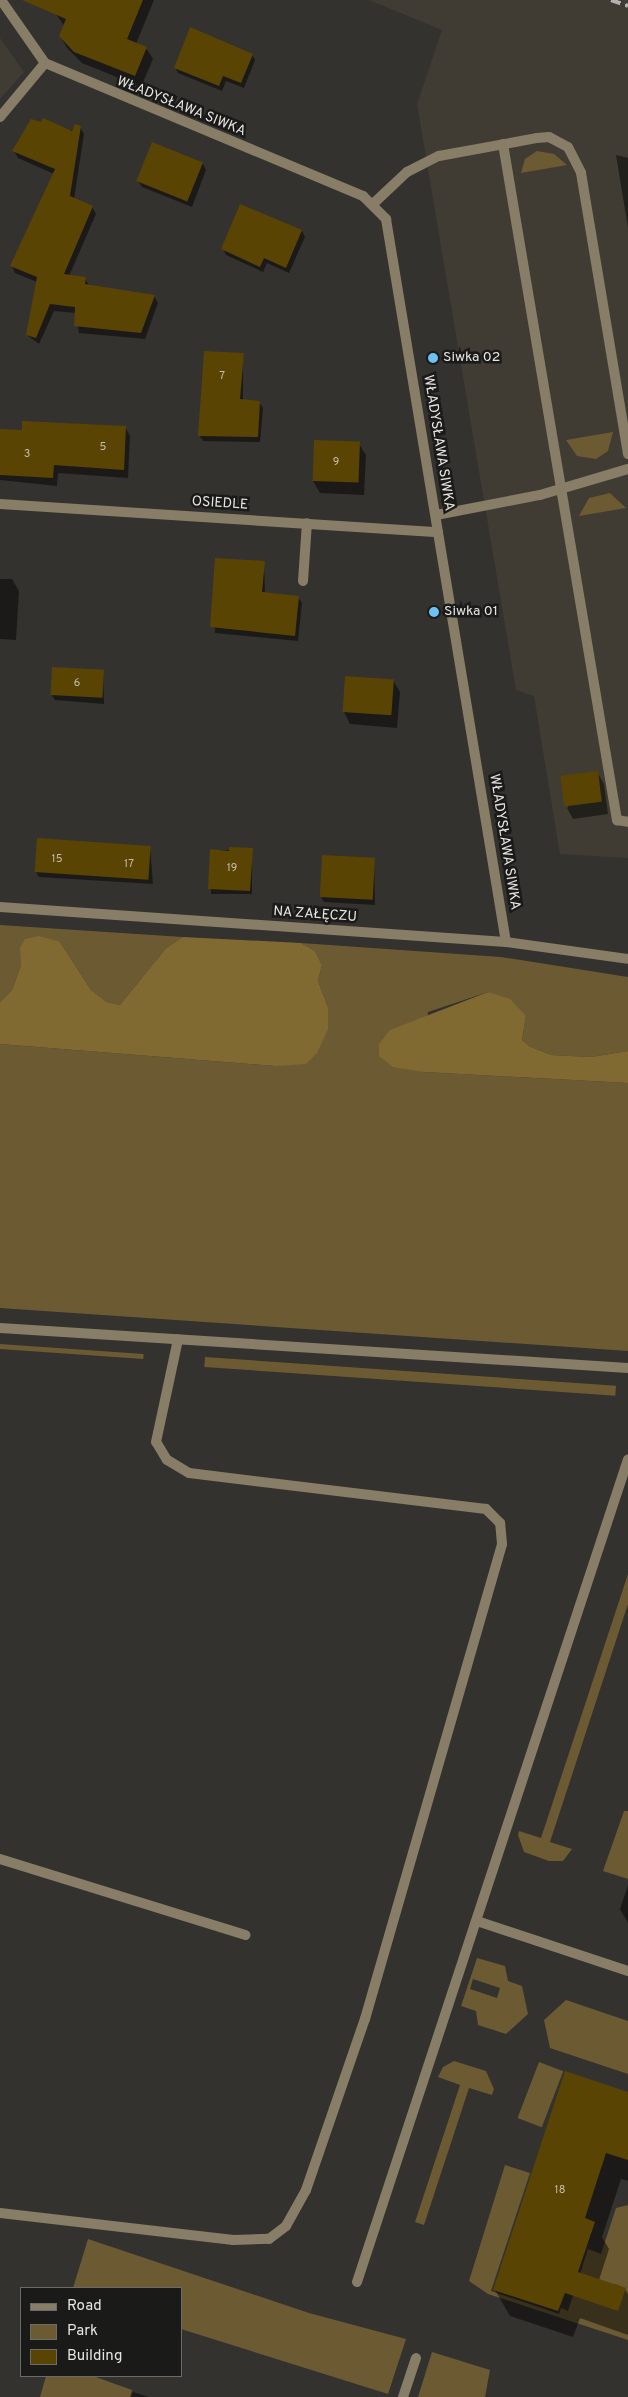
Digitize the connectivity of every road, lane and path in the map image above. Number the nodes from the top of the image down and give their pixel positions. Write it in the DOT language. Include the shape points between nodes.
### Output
graph roads {
  1 [pos="1,0"];
  2 [pos="45,63"];
  3 [pos="0,117"];
  4 [pos="503,144"];
  5 [pos="374,203"];
  6 [pos="628,454"];
  7 [pos="628,469"];
  8 [pos="561,488"];
  9 [pos="0,504"];
  10 [pos="436,515"];
  11 [pos="307,523"];
  12 [pos="438,532"];
  13 [pos="303,581"];
  14 [pos="628,822"];
  15 [pos="0,907"];
  16 [pos="506,942"];
  17 [pos="628,959"];
  18 [pos="0,1328"];
  19 [pos="178,1339"];
  20 [pos="628,1368"];
  21 [pos="628,1459"];
  22 [pos="0,1859"];
  23 [pos="476,1921"];
  24 [pos="245,1935"];
  25 [pos="628,1971"];
  26 [pos="0,2213"];
  27 [pos="357,2282"];
  28 [pos="416,2358"];
  29 [pos="404,2397"];
  1 -- 2 [label="street"];
  2 -- 3 [label="street"];
  2 -- 5 [label="street, WŁADYSŁAWA SIWKA"];
  4 -- 5 [label="street" via="428,160 407,172"];
  4 -- 6 [label="street" via="549,137 568,147 578,163"];
  4 -- 8 [label="street"];
  5 -- 10 [label="street, WŁADYSŁAWA SIWKA" via="390,232"];
  7 -- 8 [label="street"];
  8 -- 10 [label="street"];
  8 -- 14 [label="street" via="617,820"];
  9 -- 11 [label="street, OSIEDLE"];
  10 -- 12 [label="street, WŁADYSŁAWA SIWKA"];
  11 -- 12 [label="street, OSIEDLE"];
  11 -- 13 [label="street"];
  12 -- 16 [label="street, WŁADYSŁAWA SIWKA"];
  15 -- 16 [label="street, NA ZAŁĘCZU"];
  16 -- 17 [label="street, NA ZAŁĘCZU"];
  18 -- 19 [label="street"];
  19 -- 20 [label="street"];
  19 -- 26 [label="street" via="156,1442 167,1460 189,1473 486,1509 500,1523 502,1544 365,2019 306,2190 286,2226 269,2239 233,2240"];
  21 -- 23 [label="street"];
  22 -- 24 [label="street"];
  23 -- 25 [label="street"];
  23 -- 27 [label="street"];
  28 -- 29 [label="street"];
}
